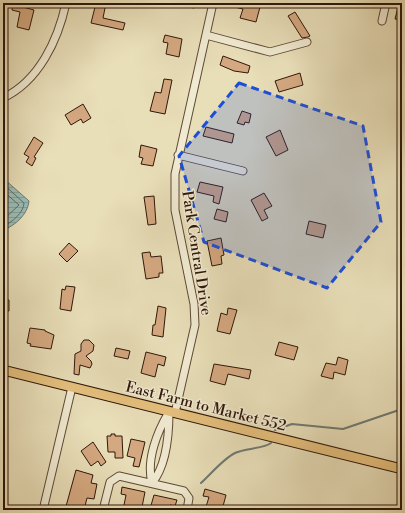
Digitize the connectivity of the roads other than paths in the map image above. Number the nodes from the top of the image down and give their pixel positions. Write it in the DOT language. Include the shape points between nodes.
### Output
graph roads {
  1 [pos="66,3"];
  2 [pos="213,3"];
  3 [pos="386,3"];
  4 [pos="382,22"];
  5 [pos="206,35"];
  6 [pos="308,42"];
  7 [pos="3,98"];
  8 [pos="178,155"];
  9 [pos="244,171"];
  10 [pos="3,370"];
  11 [pos="72,388"];
  12 [pos="172,413"];
  13 [pos="402,469"];
  14 [pos="152,483"];
  15 [pos="43,510"];
  16 [pos="103,510"];
  17 [pos="187,510"];
  1 -- 7 [label="street" via="57,36 48,54 27,81"];
  2 -- 5 [label="street, Park Central Drive"];
  3 -- 4 [label="street"];
  5 -- 6 [label="street" via="270,52"];
  5 -- 8 [label="street, Park Central Drive"];
  8 -- 9 [label="street"];
  8 -- 12 [label="street, Park Central Drive" via="174,180 175,210 194,304 195,325 189,356"];
  10 -- 11 [label="main road, East Farm to Market 552"];
  11 -- 12 [label="main road, East Farm to Market 552"];
  11 -- 15 [label="street"];
  12 -- 13 [label="main road, East Farm to Market 552"];
  12 -- 14 [label="street" via="159,474"];
  12 -- 14 [label="street" via="159,429 149,472"];
  14 -- 16 [label="street" via="122,476 115,477 110,482"];
  14 -- 17 [label="street" via="184,491 188,495"];
}
